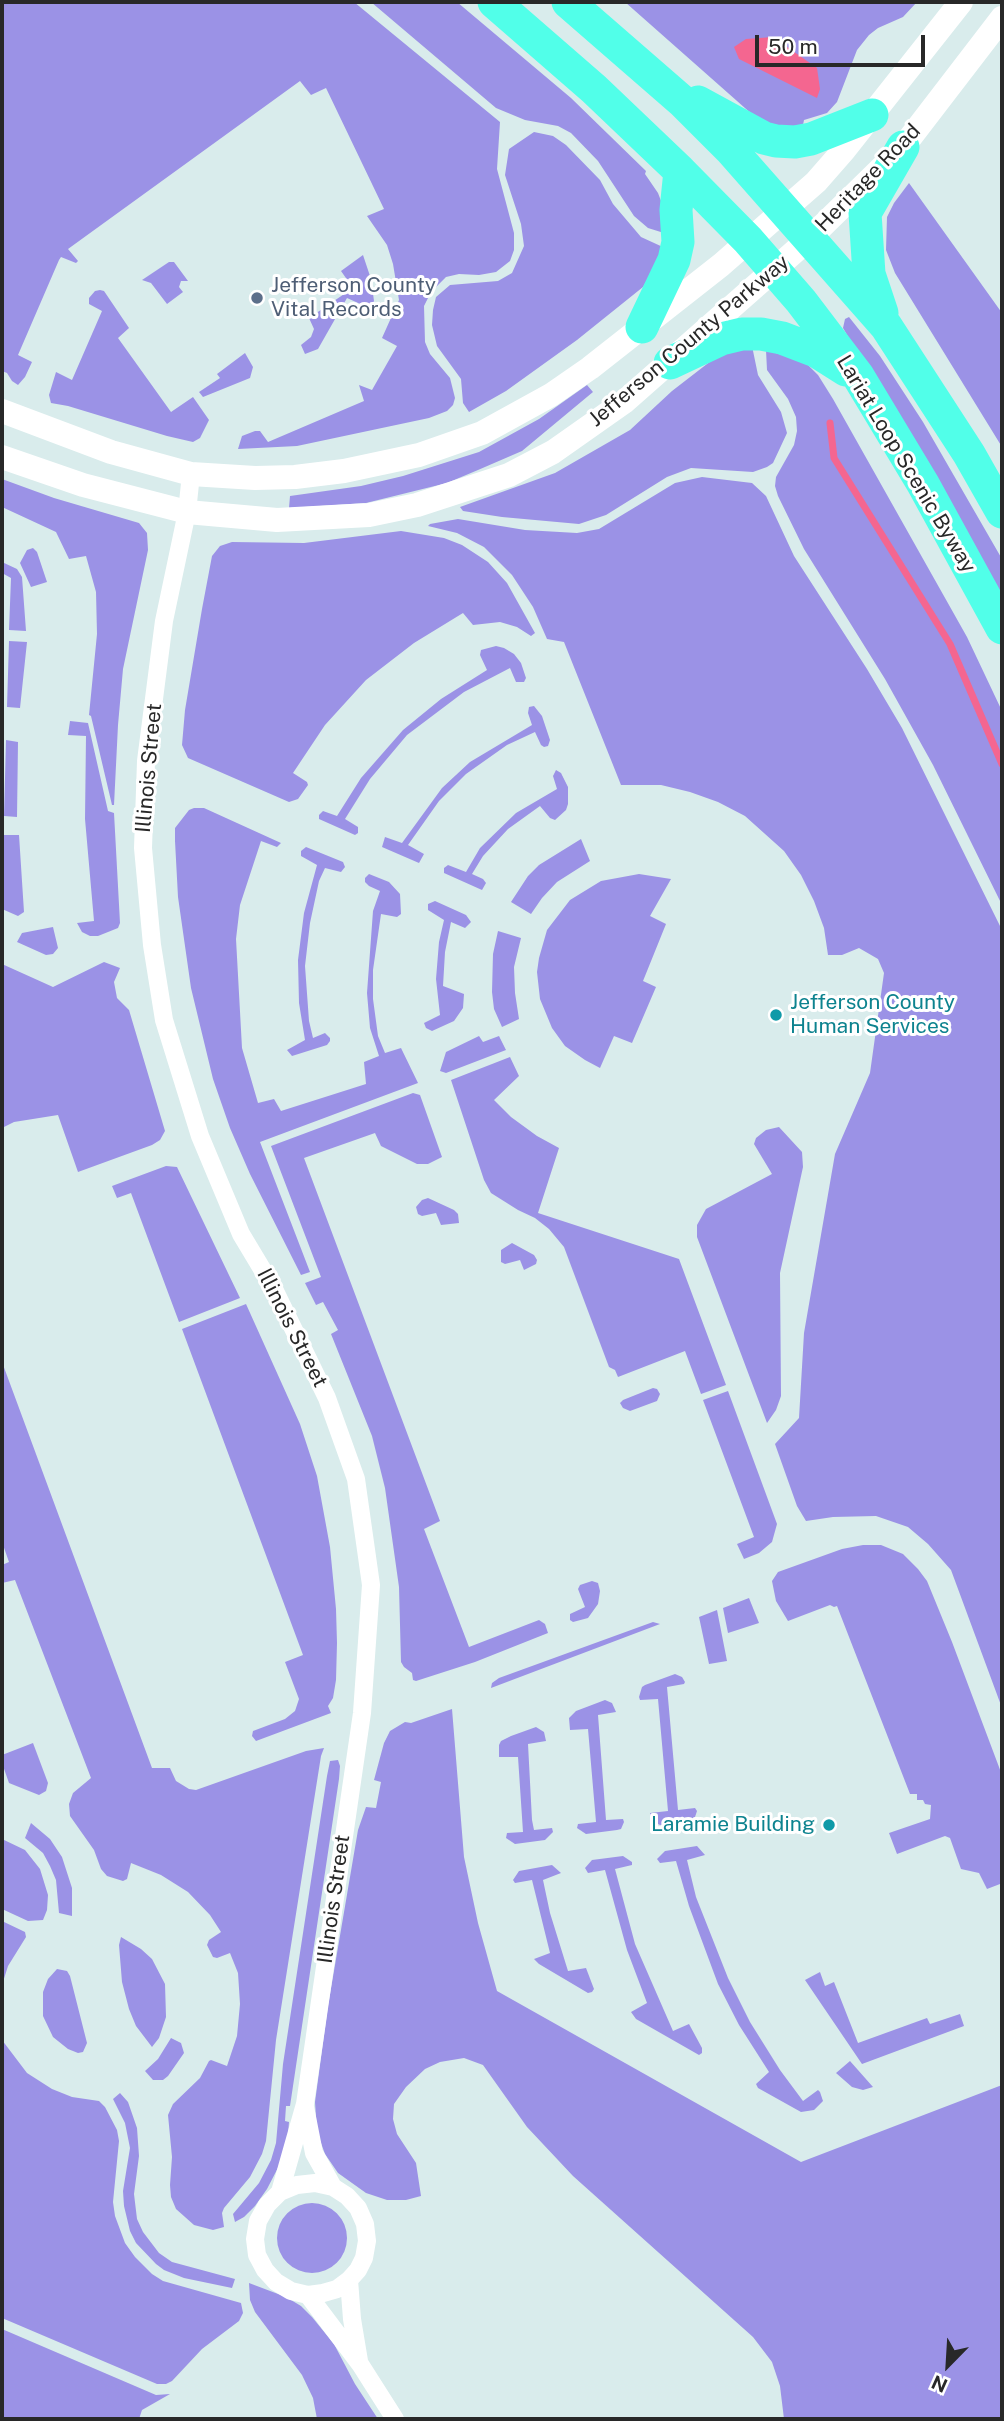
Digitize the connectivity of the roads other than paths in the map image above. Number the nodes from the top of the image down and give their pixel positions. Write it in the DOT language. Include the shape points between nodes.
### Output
graph roads {
  1 [pos="494,2"];
  2 [pos="568,2"];
  3 [pos="961,2"];
  4 [pos="1002,18"];
  5 [pos="659,80"];
  6 [pos="872,114"];
  7 [pos="903,147"];
  8 [pos="680,171"];
  9 [pos="785,209"];
  10 [pos="810,238"];
  11 [pos="748,240"];
  12 [pos="774,270"];
  13 [pos="886,326"];
  14 [pos="642,327"];
  15 [pos="670,363"];
  16 [pos="858,376"];
  17 [pos="2,411"];
  18 [pos="2,457"];
  19 [pos="191,474"];
  20 [pos="187,512"];
  21 [pos="1002,512"];
  22 [pos="1002,628"];
  23 [pos="305,2104"];
  24 [pos="332,2187"];
  25 [pos="280,2192"];
  26 [pos="349,2280"];
  27 [pos="308,2295"];
  28 [pos="360,2364"];
  29 [pos="395,2419"];
  1 -- 8 [label="highway, Lariat Loop Scenic Byway"];
  2 -- 5 [label="highway"];
  3 -- 6 [label="street, Heritage Road"];
  4 -- 7 [label="street, Heritage Road"];
  5 -- 6 [label="highway" via="776,141 811,139"];
  5 -- 9 [label="highway"];
  6 -- 9 [label="street, Heritage Road" via="816,182"];
  7 -- 10 [label="street, Heritage Road"];
  7 -- 13 [label="highway" via="865,213 869,274"];
  8 -- 11 [label="highway, Lariat Loop Scenic Byway"];
  8 -- 14 [label="highway" via="676,251"];
  9 -- 10 [label="highway"];
  9 -- 11 [label="street, Heritage Road"];
  10 -- 12 [label="street, Jefferson County Parkway"];
  10 -- 13 [label="highway"];
  11 -- 12 [label="highway, Lariat Loop Scenic Byway"];
  11 -- 14 [label="street, Jefferson County Parkway"];
  12 -- 15 [label="street, Jefferson County Parkway"];
  12 -- 16 [label="highway, Lariat Loop Scenic Byway"];
  13 -- 21 [label="highway"];
  14 -- 19 [label="street, Jefferson County Parkway" via="561,388 512,418 419,455 295,477"];
  15 -- 16 [label="highway" via="721,339 761,334 816,351"];
  15 -- 20 [label="street, Jefferson County Parkway" via="553,452 467,490 369,515 325,519"];
  16 -- 22 [label="highway, Lariat Loop Scenic Byway"];
  17 -- 19 [label="street, Jefferson County Parkway" via="111,452"];
  18 -- 20 [label="street, Jefferson County Parkway" via="83,485"];
  19 -- 20 [label="street, Illinois Street"];
  20 -- 23 [label="street, Illinois Street" via="164,621 146,761 143,848 164,1020 200,1136 241,1234 274,1289 327,1398 356,1479 371,1585 362,1713"];
  23 -- 24 [label="street" via="314,2153"];
  23 -- 25 [label="street, Illinois Street"];
  24 -- 25 [label="street" via="315,2183"];
  24 -- 26 [label="street" via="352,2202 365,2224 364,2258"];
  25 -- 27 [label="street" via="258,2221 257,2255 276,2282"];
  26 -- 27 [label="street"];
  26 -- 28 [label="street"];
  27 -- 28 [label="street"];
  28 -- 29 [label="street"];
}
